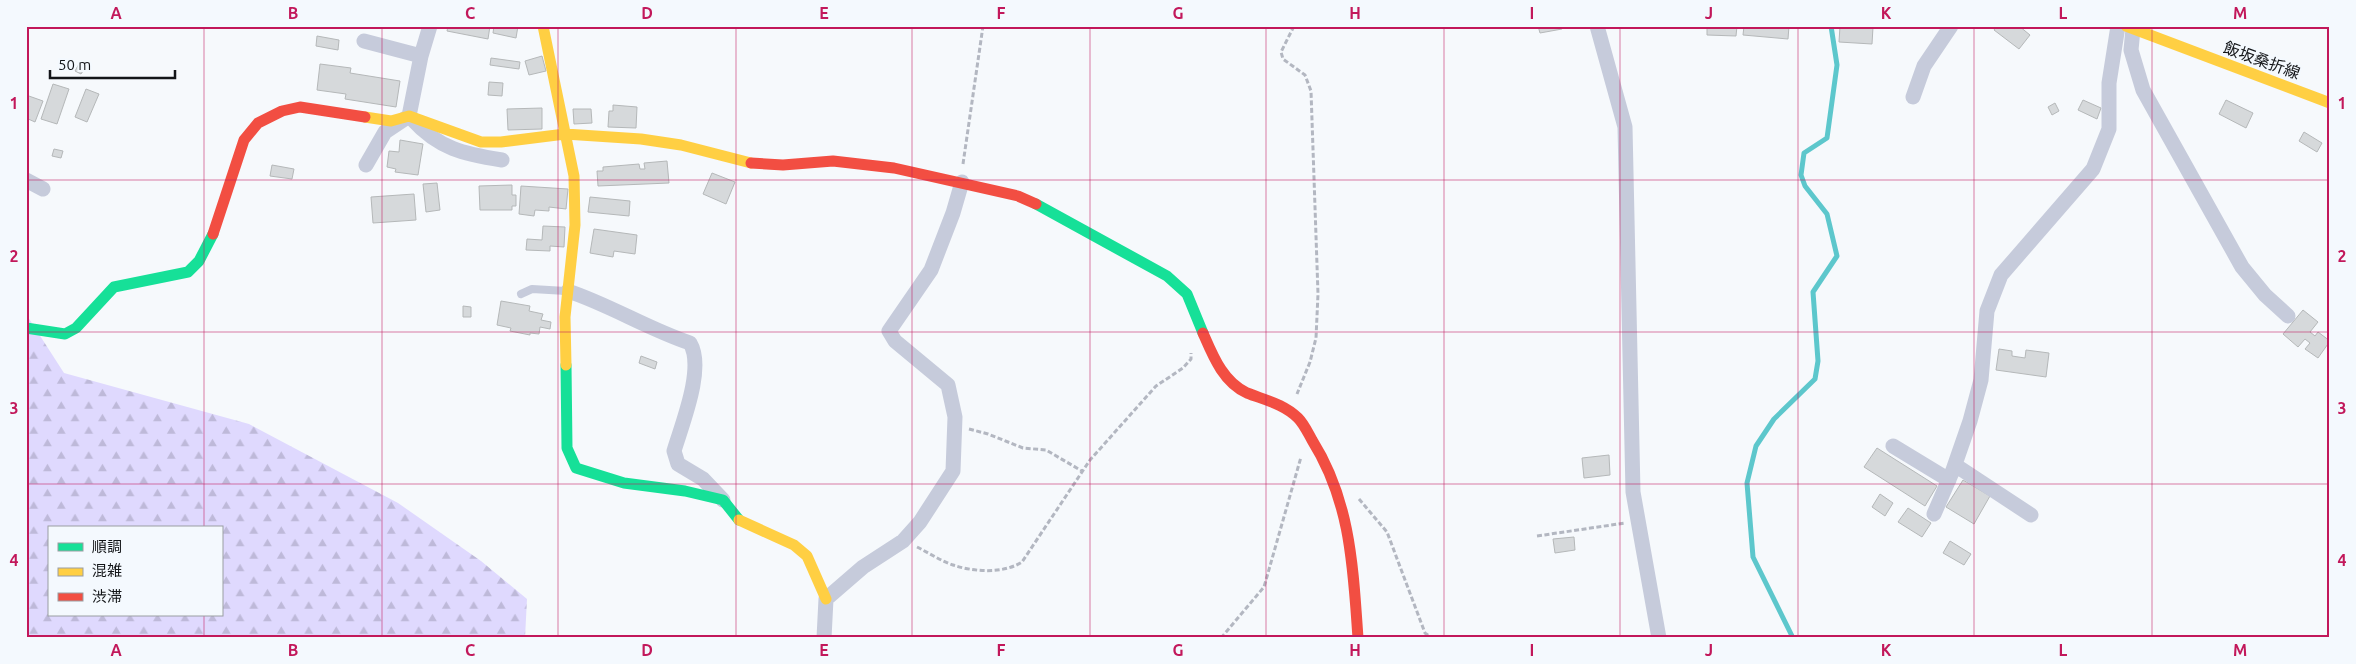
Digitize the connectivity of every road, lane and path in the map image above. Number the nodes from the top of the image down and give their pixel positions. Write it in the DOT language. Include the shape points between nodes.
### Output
graph roads {
  1 [pos="430,26"];
  2 [pos="543,26"];
  3 [pos="983,26"];
  4 [pos="1294,26"];
  5 [pos="1596,26"];
  6 [pos="1951,26"];
  7 [pos="2126,27"];
  8 [pos="2154,31"];
  9 [pos="364,41"];
  10 [pos="421,56"];
  11 [pos="1914,97"];
  12 [pos="2330,103"];
  13 [pos="409,116"];
  14 [pos="566,134"];
  15 [pos="502,160"];
  16 [pos="366,165"];
  17 [pos="26,180"];
  18 [pos="962,182"];
  19 [pos="44,189"];
  20 [pos="568,291"];
  21 [pos="521,294"];
  22 [pos="2288,316"];
  23 [pos="26,328"];
  24 [pos="1188,344"];
  25 [pos="1290,411"];
  26 [pos="954,433"];
  27 [pos="1313,438"];
  28 [pos="1892,446"];
  29 [pos="1955,465"];
  30 [pos="1082,471"];
  31 [pos="1948,480"];
  32 [pos="1335,485"];
  33 [pos="723,500"];
  34 [pos="1934,514"];
  35 [pos="2031,515"];
  36 [pos="1638,521"];
  37 [pos="1537,536"];
  38 [pos="903,541"];
  39 [pos="826,600"];
  40 [pos="824,638"];
  41 [pos="1222,638"];
  42 [pos="1358,638"];
  43 [pos="1432,638"];
  44 [pos="1659,638"];
  1 -- 10 [label="street"];
  2 -- 14 [label="street"];
  3 -- 18 [label="path"];
  4 -- 25 [label="path" via="1281,52 1283,59 1305,75 1311,91 1318,294 1316,338"];
  5 -- 36 [label="street" via="1625,127 1631,454"];
  6 -- 11 [label="street" via="1924,66"];
  7 -- 8 [label="street, 飯坂桑折線"];
  7 -- 22 [label="street" via="2143,90 2242,267"];
  7 -- 29 [label="street" via="2109,83 2109,129 2092,169 2001,275 1987,311 1981,380"];
  8 -- 12 [label="street, 飯坂桑折線"];
  9 -- 10 [label="street"];
  10 -- 13 [label="street"];
  13 -- 14 [label="street" via="481,142"];
  13 -- 15 [label="street" via="423,132 460,153"];
  13 -- 16 [label="street" via="385,132"];
  13 -- 23 [label="street" via="391,121 300,106 258,124 244,140 212,236 199,261 188,272 114,287 76,328 65,334"];
  14 -- 18 [label="street" via="661,141 747,163 783,165 833,161 894,168"];
  14 -- 20 [label="street" via="574,176 575,225"];
  17 -- 19 [label="street"];
  18 -- 25 [label="street" via="1018,196 1167,276 1187,294 1216,362 1234,385"];
  18 -- 26 [label="street" via="931,270 889,331 894,341 948,385 955,417"];
  20 -- 21 [label="lane" via="532,289"];
  20 -- 33 [label="street" via="690,343 695,351 696,369 674,451 678,464 703,479"];
  20 -- 33 [label="street" via="565,317 567,448 576,468 624,483"];
  24 -- 30 [label="path" via="1191,359 1156,386"];
  25 -- 27 [label="street"];
  26 -- 30 [label="path" via="967,429 1023,448 1046,450"];
  26 -- 38 [label="street" via="953,471 920,522"];
  27 -- 32 [label="street"];
  27 -- 41 [label="path" via="1302,454 1264,587"];
  28 -- 31 [label="street"];
  29 -- 31 [label="street"];
  29 -- 35 [label="street"];
  30 -- 38 [label="path" via="1022,562 1015,567 985,571 952,565"];
  31 -- 34 [label="street"];
  32 -- 42 [label="street" via="1351,545"];
  32 -- 43 [label="path" via="1344,486 1356,495 1387,532 1425,633"];
  33 -- 39 [label="street" via="739,520 794,545 807,556"];
  36 -- 37 [label="path"];
  36 -- 44 [label="street"];
  38 -- 39 [label="street" via="863,566"];
  39 -- 40 [label="street"];
}
